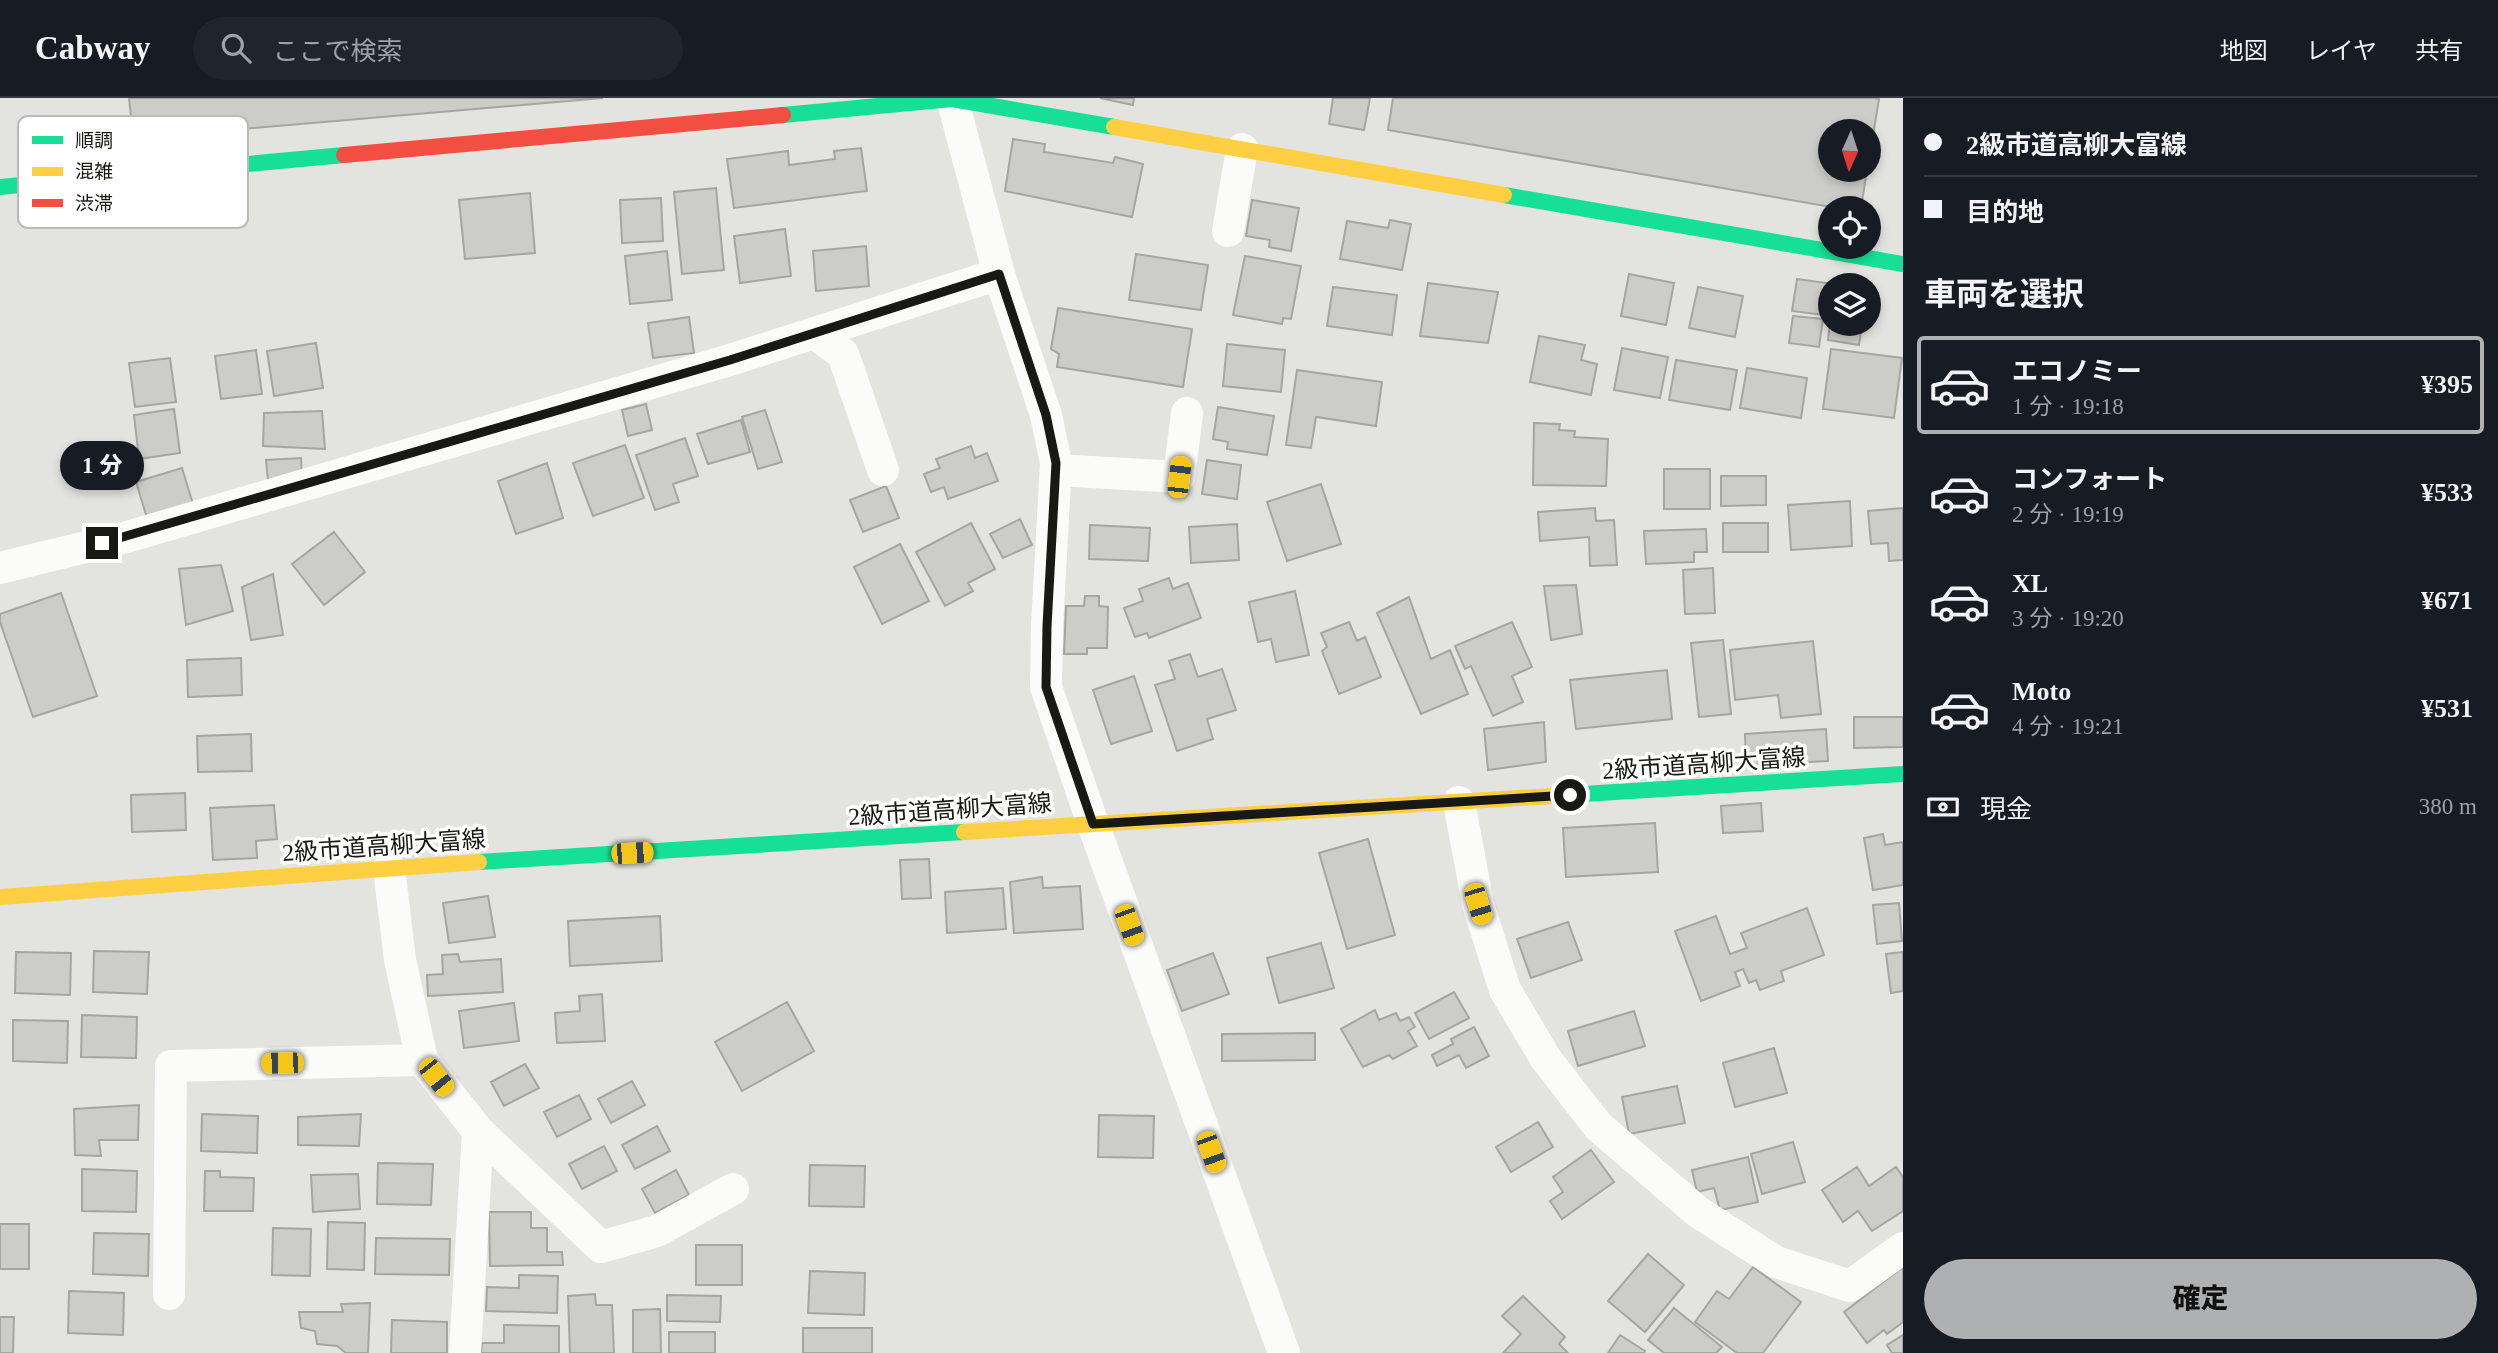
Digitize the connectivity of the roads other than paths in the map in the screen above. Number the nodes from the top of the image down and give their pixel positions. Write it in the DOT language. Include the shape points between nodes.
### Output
graph roads {
  1 [pos="952,98"];
  2 [pos="1039,106"];
  3 [pos="1242,149"];
  4 [pos="248,164"];
  5 [pos="18,185"];
  6 [pos="0,187"];
  7 [pos="1228,230"];
  8 [pos="1903,264"];
  9 [pos="999,274"];
  10 [pos="814,333"];
  11 [pos="1187,413"];
  12 [pos="883,470"];
  13 [pos="1056,470"];
  14 [pos="0,568"];
  15 [pos="1903,774"];
  16 [pos="1459,802"];
  17 [pos="1093,824"];
  18 [pos="389,868"];
  19 [pos="0,897"];
  20 [pos="422,1060"];
  21 [pos="478,1131"];
  22 [pos="733,1189"];
  23 [pos="1903,1248"];
  24 [pos="169,1294"];
  25 [pos="466,1353"];
  26 [pos="1284,1353"];
  1 -- 2 [label="street"];
  1 -- 4 [label="street"];
  1 -- 9 [label="street"];
  2 -- 3 [label="street"];
  3 -- 7 [label="street"];
  3 -- 8 [label="street"];
  5 -- 6 [label="street"];
  9 -- 10 [label="street"];
  9 -- 13 [label="street" via="1046,415"];
  10 -- 12 [label="street" via="843,354"];
  10 -- 14 [label="street" via="127,537"];
  11 -- 13 [label="street" via="1179,477"];
  13 -- 17 [label="street" via="1046,687"];
  15 -- 16 [label="street, 2級市道高柳大富線"];
  16 -- 17 [label="street, 2級市道高柳大富線"];
  16 -- 23 [label="street" via="1478,904 1505,990 1546,1059 1598,1126 1698,1212 1776,1262 1850,1286"];
  17 -- 18 [label="street, 2級市道高柳大富線"];
  17 -- 26 [label="street"];
  18 -- 19 [label="street, 2級市道高柳大富線"];
  18 -- 20 [label="street" via="400,960"];
  20 -- 21 [label="street"];
  20 -- 24 [label="street" via="171,1066"];
  21 -- 22 [label="street" via="601,1247 657,1231"];
  21 -- 25 [label="street"];
}
